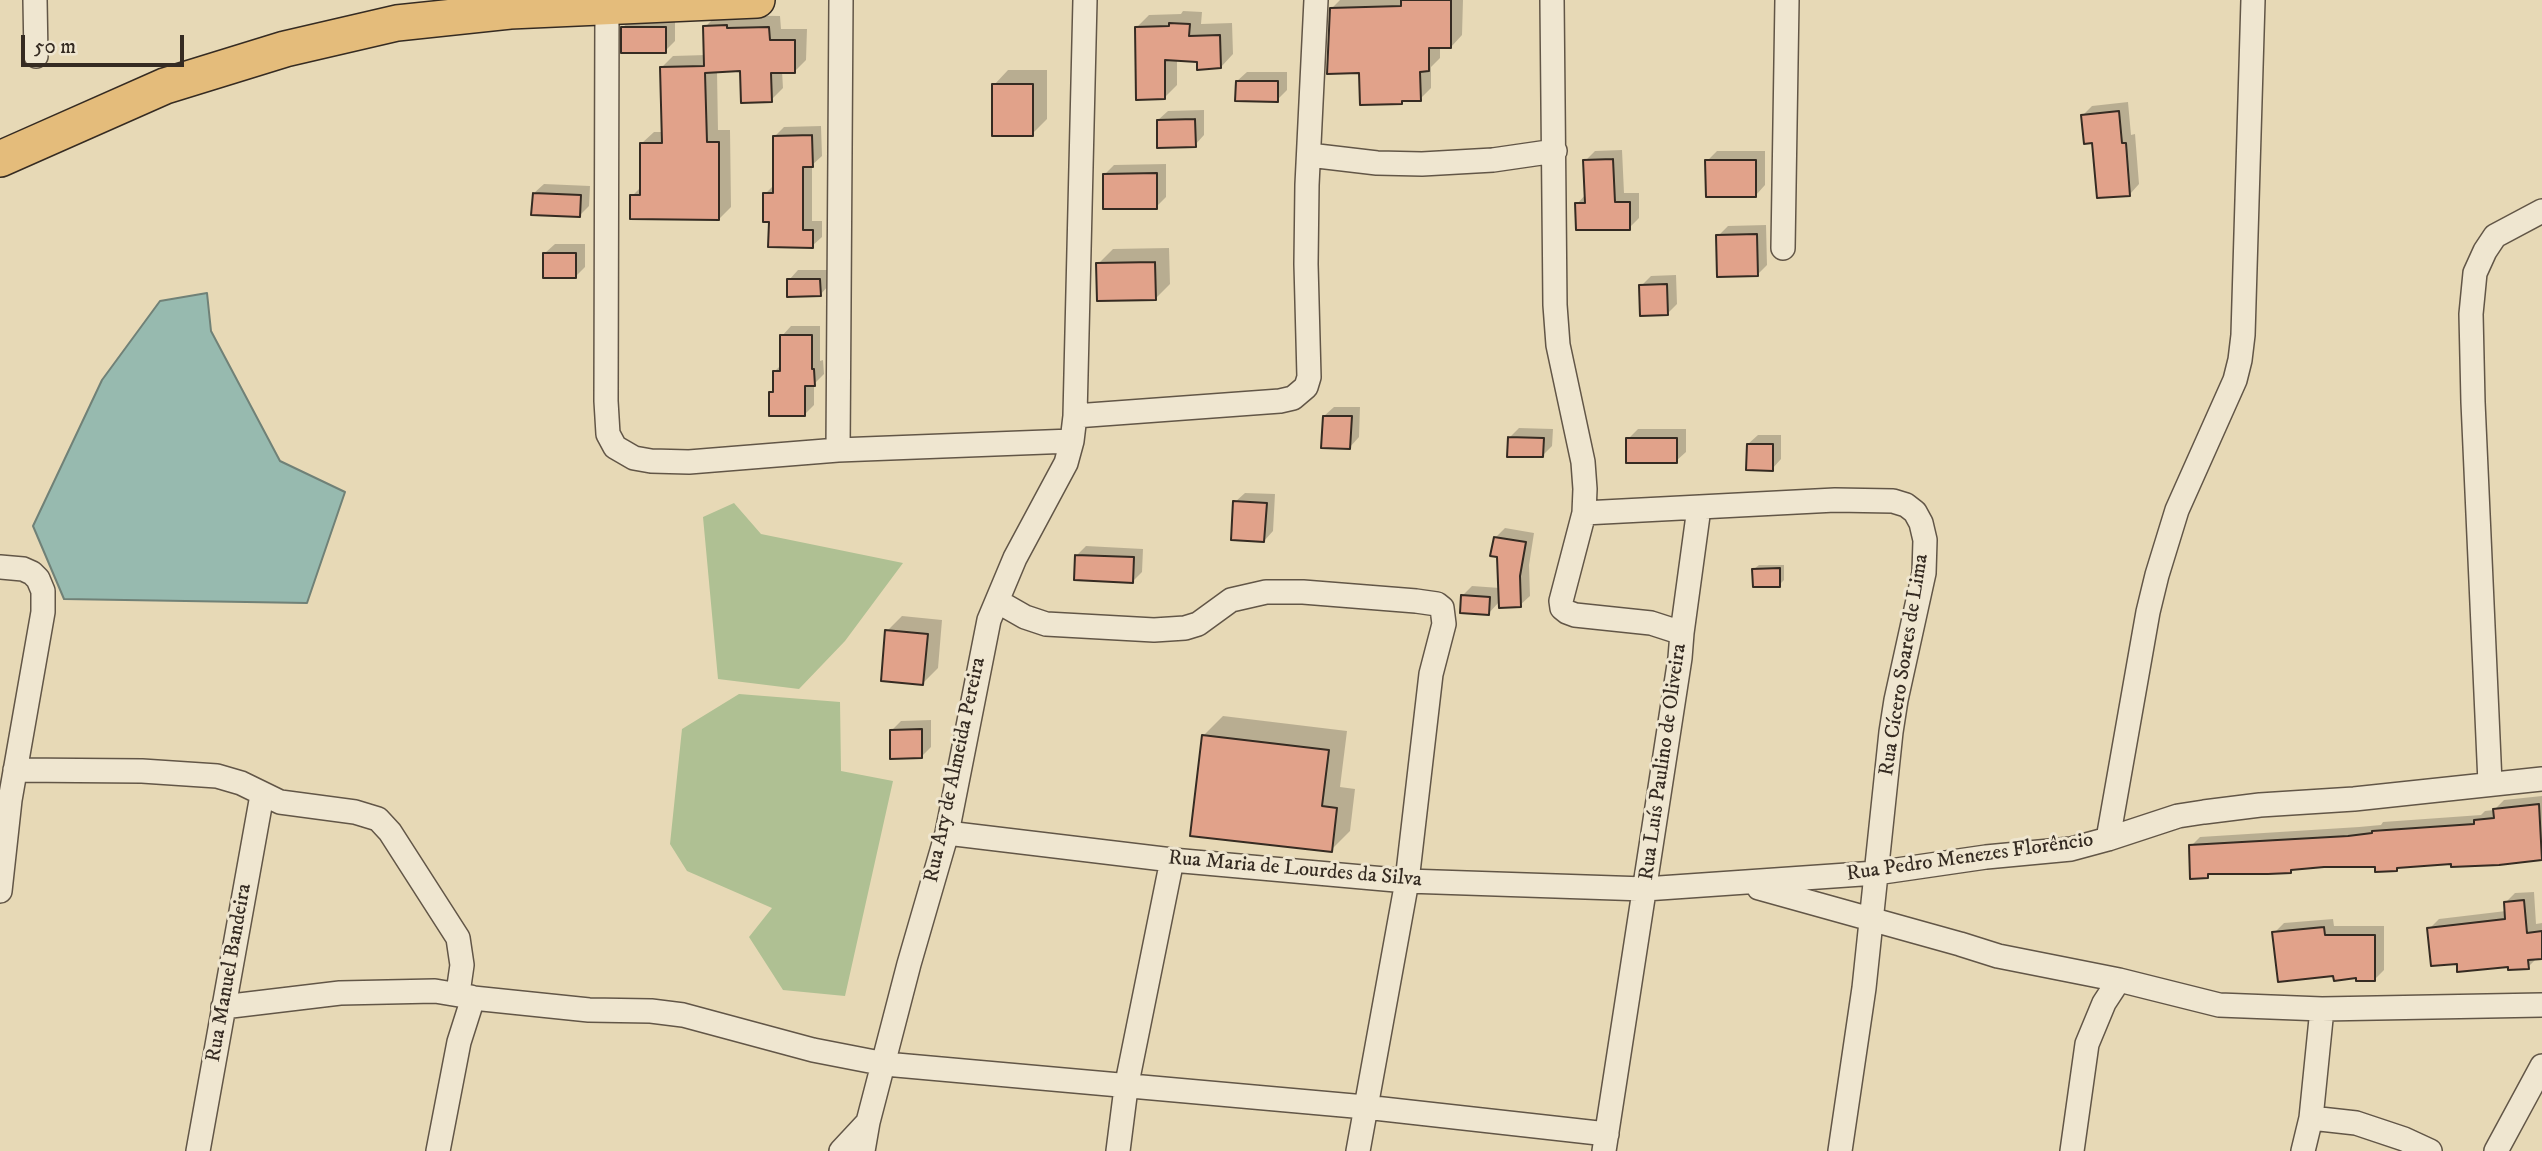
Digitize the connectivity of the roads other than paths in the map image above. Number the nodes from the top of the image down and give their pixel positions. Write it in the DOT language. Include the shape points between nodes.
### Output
graph roads {
  1 [pos="35,0"];
  2 [pos="757,0"];
  3 [pos="841,0"];
  4 [pos="1085,0"];
  5 [pos="1316,0"];
  6 [pos="1552,0"];
  7 [pos="1787,0"];
  8 [pos="2253,0"];
  9 [pos="543,4"];
  10 [pos="607,7"];
  11 [pos="36,56"];
  12 [pos="1555,151"];
  13 [pos="1309,155"];
  14 [pos="0,159"];
  15 [pos="2542,211"];
  16 [pos="1783,248"];
  17 [pos="1075,416"];
  18 [pos="1072,441"];
  19 [pos="838,450"];
  20 [pos="1699,508"];
  21 [pos="1584,513"];
  22 [pos="0,567"];
  23 [pos="997,601"];
  24 [pos="1682,633"];
  25 [pos="16,770"];
  26 [pos="2542,779"];
  27 [pos="2490,783"];
  28 [pos="262,795"];
  29 [pos="5,799"];
  30 [pos="947,833"];
  31 [pos="2108,839"];
  32 [pos="1172,860"];
  33 [pos="1876,873"];
  34 [pos="1407,881"];
  35 [pos="1742,884"];
  36 [pos="1645,889"];
  37 [pos="0,891"];
  38 [pos="1871,919"];
  39 [pos="2119,980"];
  40 [pos="466,996"];
  41 [pos="2542,1005"];
  42 [pos="223,1007"];
  43 [pos="2322,1009"];
  44 [pos="885,1064"];
  45 [pos="2542,1066"];
  46 [pos="1126,1087"];
  47 [pos="1365,1107"];
  48 [pos="2311,1118"];
  49 [pos="868,1122"];
  50 [pos="1605,1143"];
  51 [pos="198,1151"];
  52 [pos="438,1151"];
  53 [pos="841,1151"];
  54 [pos="863,1151"];
  55 [pos="1118,1151"];
  56 [pos="1358,1151"];
  57 [pos="1840,1151"];
  58 [pos="2071,1151"];
  59 [pos="2303,1151"];
  60 [pos="2430,1151"];
  61 [pos="2496,1151"];
  1 -- 11 [label="street"];
  2 -- 10 [label="main road"];
  3 -- 19 [label="street"];
  4 -- 17 [label="street, Rua Ary de Almeida Pereira"];
  5 -- 13 [label="street"];
  6 -- 12 [label="street, Rua Luís Paulino de Oliveira"];
  7 -- 16 [label="street"];
  8 -- 31 [label="street" via="2240,360 2177,510 2157,575"];
  9 -- 10 [label="main road"];
  9 -- 14 [label="main road" via="397,23 285,49 165,86"];
  10 -- 19 [label="street" via="606,401 610,442 624,453 650,461"];
  12 -- 13 [label="street" via="1422,164"];
  12 -- 21 [label="street, Rua Luís Paulino de Oliveira" via="1555,305 1560,356 1583,462"];
  13 -- 17 [label="street" via="1309,377 1300,394 1280,401"];
  15 -- 27 [label="street" via="2495,236 2475,274 2471,314"];
  17 -- 18 [label="street, Rua Ary de Almeida Pereira"];
  18 -- 19 [label="street"];
  18 -- 23 [label="street, Rua Ary de Almeida Pereira" via="1066,463 1014,558"];
  20 -- 21 [label="street, Rua Cícero Soares de Lima"];
  20 -- 24 [label="street"];
  20 -- 33 [label="street, Rua Cícero Soares de Lima" via="1893,501 1906,505 1921,523 1924,573 1896,700"];
  21 -- 24 [label="street, Rua Luís Paulino de Oliveira" via="1562,608 1575,615 1651,623"];
  22 -- 25 [label="street" via="23,569 38,579 43,591"];
  23 -- 30 [label="street, Rua Ary de Almeida Pereira" via="985,638"];
  23 -- 34 [label="street" via="1037,622 1154,630 1198,624 1231,600 1266,592 1430,603 1442,608"];
  24 -- 36 [label="street, Rua Luís Paulino de Oliveira"];
  25 -- 28 [label="street" via="217,776"];
  25 -- 29 [label="street"];
  26 -- 27 [label="street, Rua Pedro Menezes Florêncio"];
  27 -- 31 [label="street, Rua Pedro Menezes Florêncio" via="2204,812"];
  28 -- 40 [label="street" via="378,819 458,938"];
  28 -- 42 [label="street, Rua Manuel Bandeira"];
  29 -- 37 [label="street"];
  30 -- 32 [label="street, Rua Maria de Lourdes da Silva"];
  30 -- 44 [label="street, Rua Ary de Almeida Pereira"];
  31 -- 33 [label="street, Rua Pedro Menezes Florêncio" via="2071,849"];
  32 -- 34 [label="street, Rua Maria de Lourdes da Silva"];
  32 -- 46 [label="street"];
  33 -- 35 [label="street, Rua Pedro Menezes Florêncio"];
  33 -- 38 [label="street, Rua Cícero Soares de Lima"];
  34 -- 36 [label="street, Rua Maria de Lourdes da Silva"];
  34 -- 47 [label="street"];
  35 -- 36 [label="street, Rua Pedro Menezes Florêncio"];
  35 -- 38 [label="street"];
  36 -- 50 [label="street, Rua Luís Paulino de Oliveira"];
  38 -- 39 [label="street" via="2011,959"];
  38 -- 57 [label="street, Rua Cícero Soares de Lima"];
  39 -- 43 [label="street" via="2219,1005"];
  39 -- 58 [label="street" via="2087,1044"];
  40 -- 42 [label="street" via="416,990 340,993"];
  40 -- 44 [label="street" via="683,1015"];
  40 -- 52 [label="street" via="466,1017"];
  41 -- 43 [label="street"];
  42 -- 51 [label="street, Rua Manuel Bandeira"];
  43 -- 48 [label="street"];
  44 -- 46 [label="street"];
  44 -- 49 [label="street, Rua Ary de Almeida Pereira"];
  45 -- 61 [label="street"];
  46 -- 47 [label="street"];
  46 -- 55 [label="street"];
  47 -- 50 [label="street"];
  47 -- 56 [label="street"];
  48 -- 59 [label="street"];
  48 -- 60 [label="street" via="2356,1124"];
  49 -- 53 [label="street"];
  49 -- 54 [label="street, Rua Ary de Almeida Pereira"];
}
